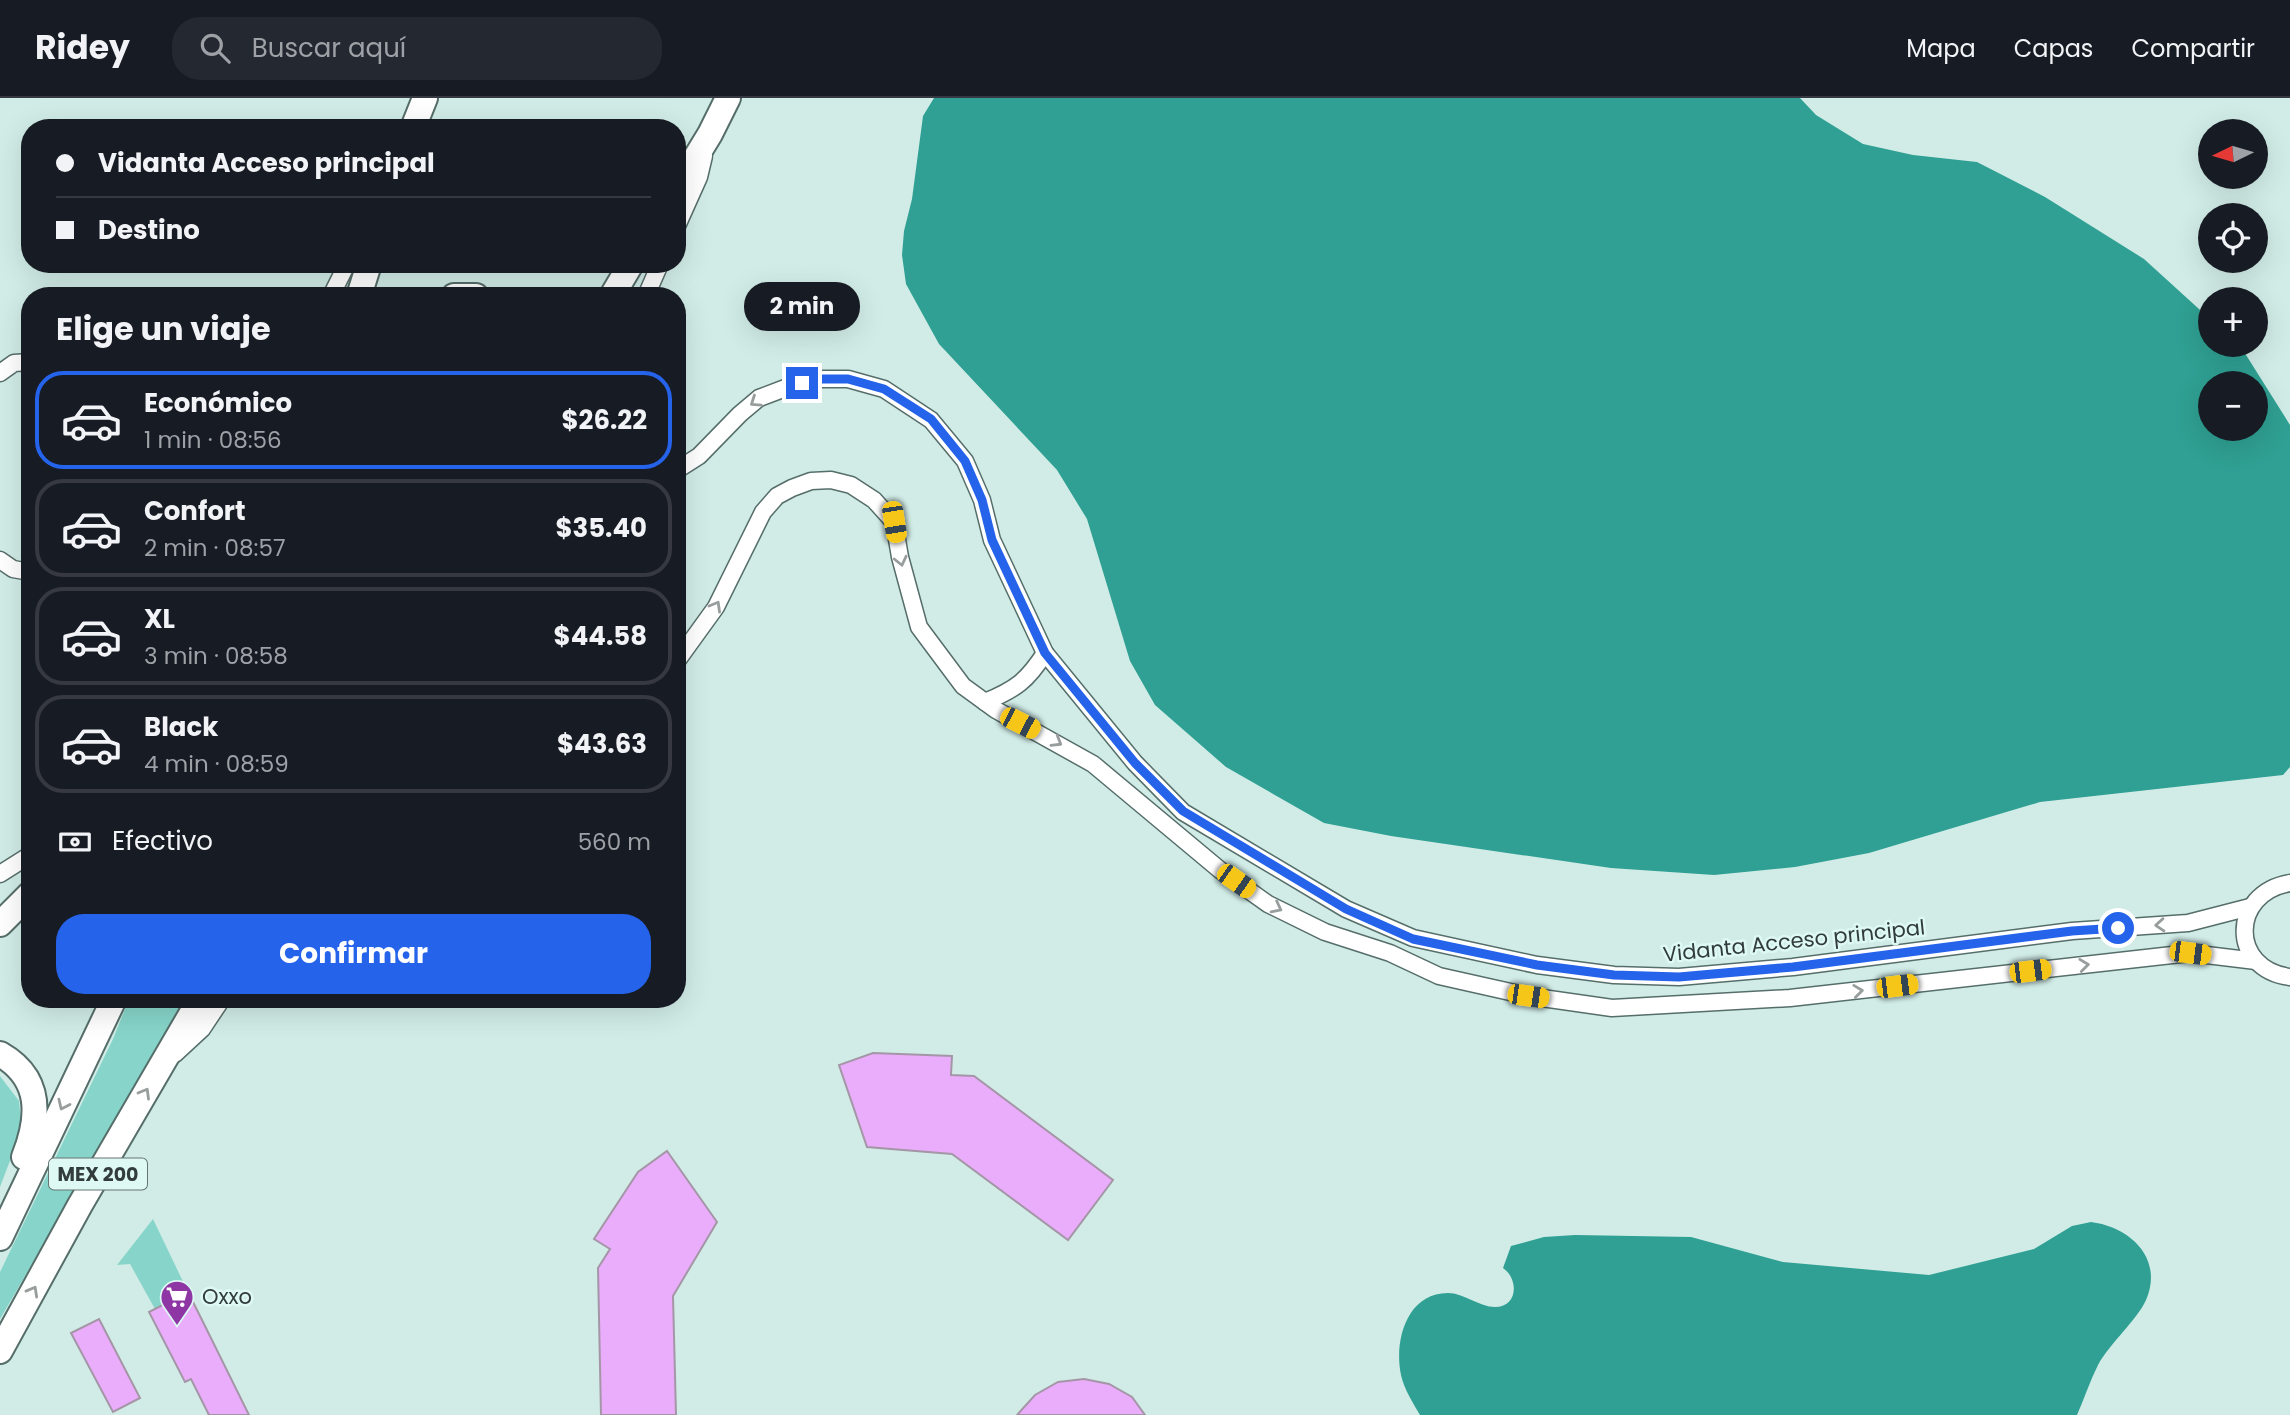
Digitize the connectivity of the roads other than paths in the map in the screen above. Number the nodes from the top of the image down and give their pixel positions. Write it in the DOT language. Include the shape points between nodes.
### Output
graph roads {
  1 [pos="425,98"];
  2 [pos="728,98"];
  3 [pos="417,119"];
  4 [pos="710,134"];
  5 [pos="686,173"];
  6 [pos="686,206"];
  7 [pos="21,363"];
  8 [pos="0,373"];
  9 [pos="686,464"];
  10 [pos="0,560"];
  11 [pos="21,570"];
  12 [pos="686,652"];
  13 [pos="1045,653"];
  14 [pos="985,702"];
  15 [pos="21,861"];
  16 [pos="0,874"];
  17 [pos="2290,883"];
  18 [pos="21,903"];
  19 [pos="2250,906"];
  20 [pos="0,923"];
  21 [pos="2256,961"];
  22 [pos="2290,977"];
  23 [pos="110,1008"];
  24 [pos="195,1008"];
  25 [pos="216,1008"];
  26 [pos="0,1054"];
  27 [pos="160,1068"];
  28 [pos="0,1219"];
  29 [pos="0,1238"];
  30 [pos="0,1351"];
  1 -- 3 [label="highway"];
  2 -- 4 [label="highway"];
  4 -- 5 [label="highway"];
  4 -- 6 [label="street"];
  7 -- 8 [label="street"];
  13 -- 9 [label="street, Vidanta Acceso principal, one-way" via="992,540 965,461 931,419 884,389 848,379 816,379 778,390 759,398"];
  10 -- 11 [label="street"];
  12 -- 14 [label="street, one-way" via="716,607 763,512 792,488 831,480 862,492 894,522 919,627 963,686"];
  13 -- 14 [label="street" via="1030,676"];
  19 -- 13 [label="street, Vidanta Acceso principal, one-way" via="2188,923 2072,931 1679,977 1537,965 1413,939 1346,909 1183,811 1135,763"];
  14 -- 21 [label="street, one-way" via="1093,764 1268,904 1325,932 1390,953 1439,976 1528,996 1612,1008 1790,998 2190,953"];
  15 -- 16 [label="street"];
  17 -- 19 [label="street, Vidanta Acceso principal" via="2260,894"];
  18 -- 20 [label="highway"];
  19 -- 21 [label="street" via="2245,937"];
  21 -- 22 [label="street" via="2274,974"];
  23 -- 29 [label="highway, MEX 200, one-way"];
  24 -- 27 [label="highway, MEX 200"];
  25 -- 27 [label="street" via="202,1029"];
  26 -- 28 [label="highway" via="24,1076 36,1101 33,1133"];
  30 -- 27 [label="highway, MEX 200, one-way"];
}
